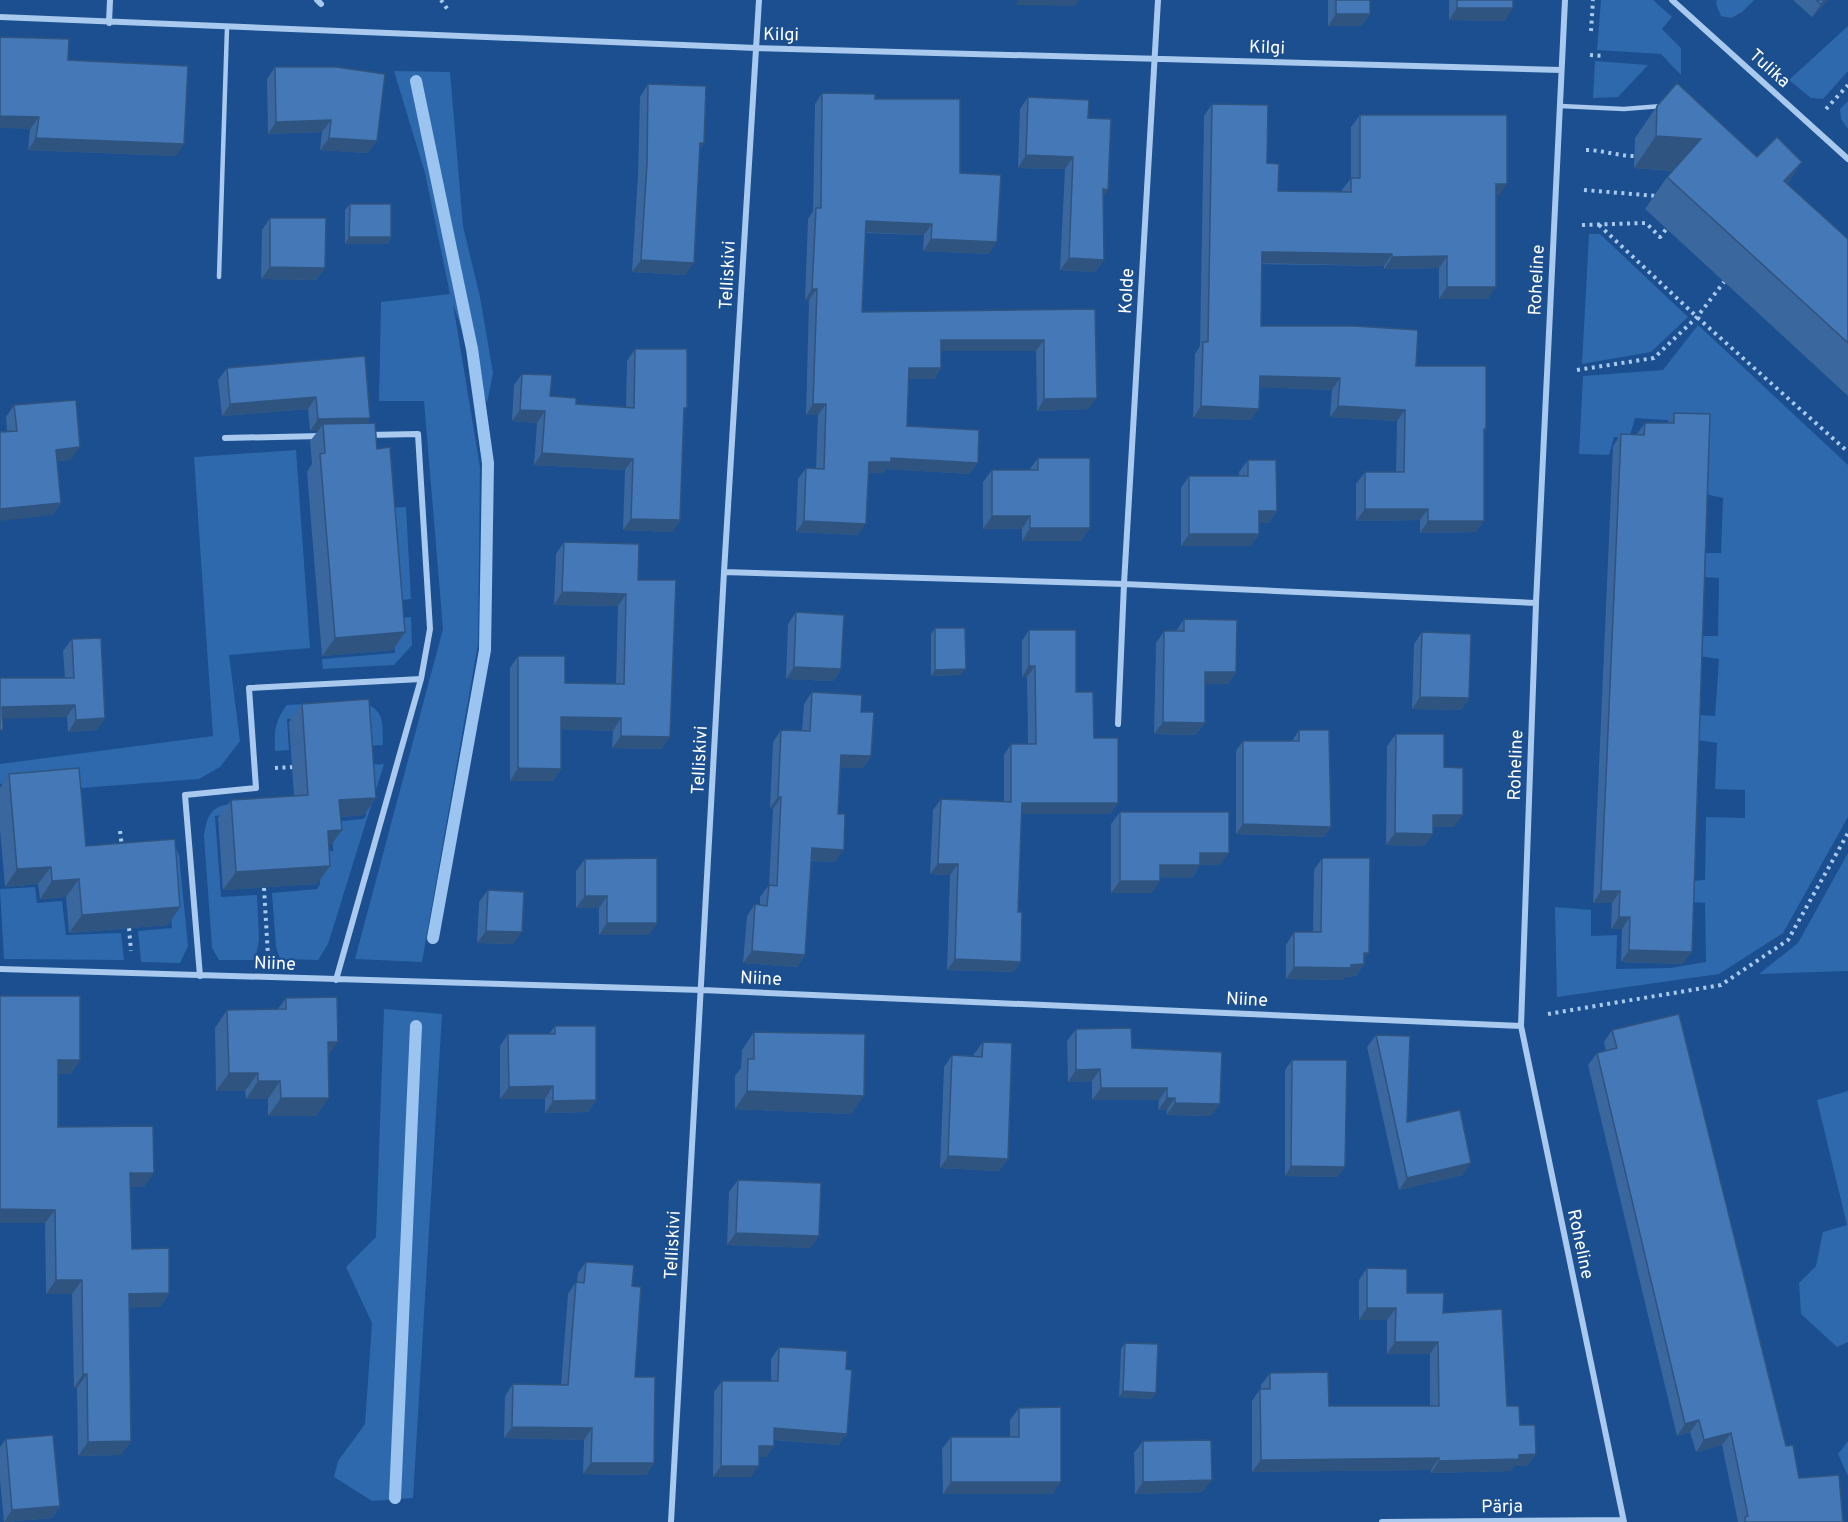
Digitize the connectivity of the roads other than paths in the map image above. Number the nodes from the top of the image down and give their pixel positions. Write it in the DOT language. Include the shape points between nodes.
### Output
graph roads {
  1 [pos="110,0"];
  2 [pos="759,0"];
  3 [pos="1158,0"];
  4 [pos="1565,0"];
  5 [pos="1672,0"];
  6 [pos="0,17"];
  7 [pos="109,23"];
  8 [pos="227,28"];
  9 [pos="756,48"];
  10 [pos="1155,59"];
  11 [pos="1561,70"];
  12 [pos="1560,106"];
  13 [pos="1664,106"];
  14 [pos="1848,159"];
  15 [pos="219,277"];
  16 [pos="361,435"];
  17 [pos="327,436"];
  18 [pos="225,438"];
  19 [pos="724,572"];
  20 [pos="1124,584"];
  21 [pos="1536,603"];
  22 [pos="421,679"];
  23 [pos="1118,724"];
  24 [pos="0,969"];
  25 [pos="200,976"];
  26 [pos="336,980"];
  27 [pos="702,990"];
  28 [pos="1521,1026"];
  29 [pos="1623,1521"];
  30 [pos="671,1522"];
  31 [pos="1382,1522"];
  1 -- 7 [label="street"];
  2 -- 9 [label="street, Telliskivi"];
  3 -- 10 [label="street, Kolde"];
  4 -- 11 [label="street, Roheline"];
  5 -- 14 [label="street, Tulika"];
  6 -- 7 [label="street, Kilgi"];
  7 -- 8 [label="street, Kilgi"];
  8 -- 9 [label="street, Kilgi"];
  8 -- 15 [label="lane"];
  9 -- 10 [label="street, Kilgi"];
  9 -- 19 [label="street, Telliskivi"];
  10 -- 11 [label="street, Kilgi"];
  10 -- 20 [label="street, Kolde"];
  11 -- 12 [label="street, Roheline"];
  12 -- 13 [label="lane"];
  12 -- 21 [label="street, Roheline"];
  16 -- 22 [label="street" via="418,434 430,629"];
  17 -- 18 [label="street"];
  19 -- 20 [label="street"];
  19 -- 27 [label="street, Telliskivi"];
  20 -- 21 [label="street"];
  20 -- 23 [label="street, Kolde"];
  21 -- 28 [label="street, Roheline"];
  22 -- 25 [label="street" via="249,688 256,788 185,795"];
  22 -- 26 [label="street"];
  24 -- 25 [label="street, Niine"];
  25 -- 26 [label="street, Niine"];
  26 -- 27 [label="street, Niine"];
  27 -- 28 [label="street, Niine"];
  27 -- 30 [label="street, Telliskivi"];
  28 -- 29 [label="street, Roheline"];
  29 -- 31 [label="street, Pärja"];
}
